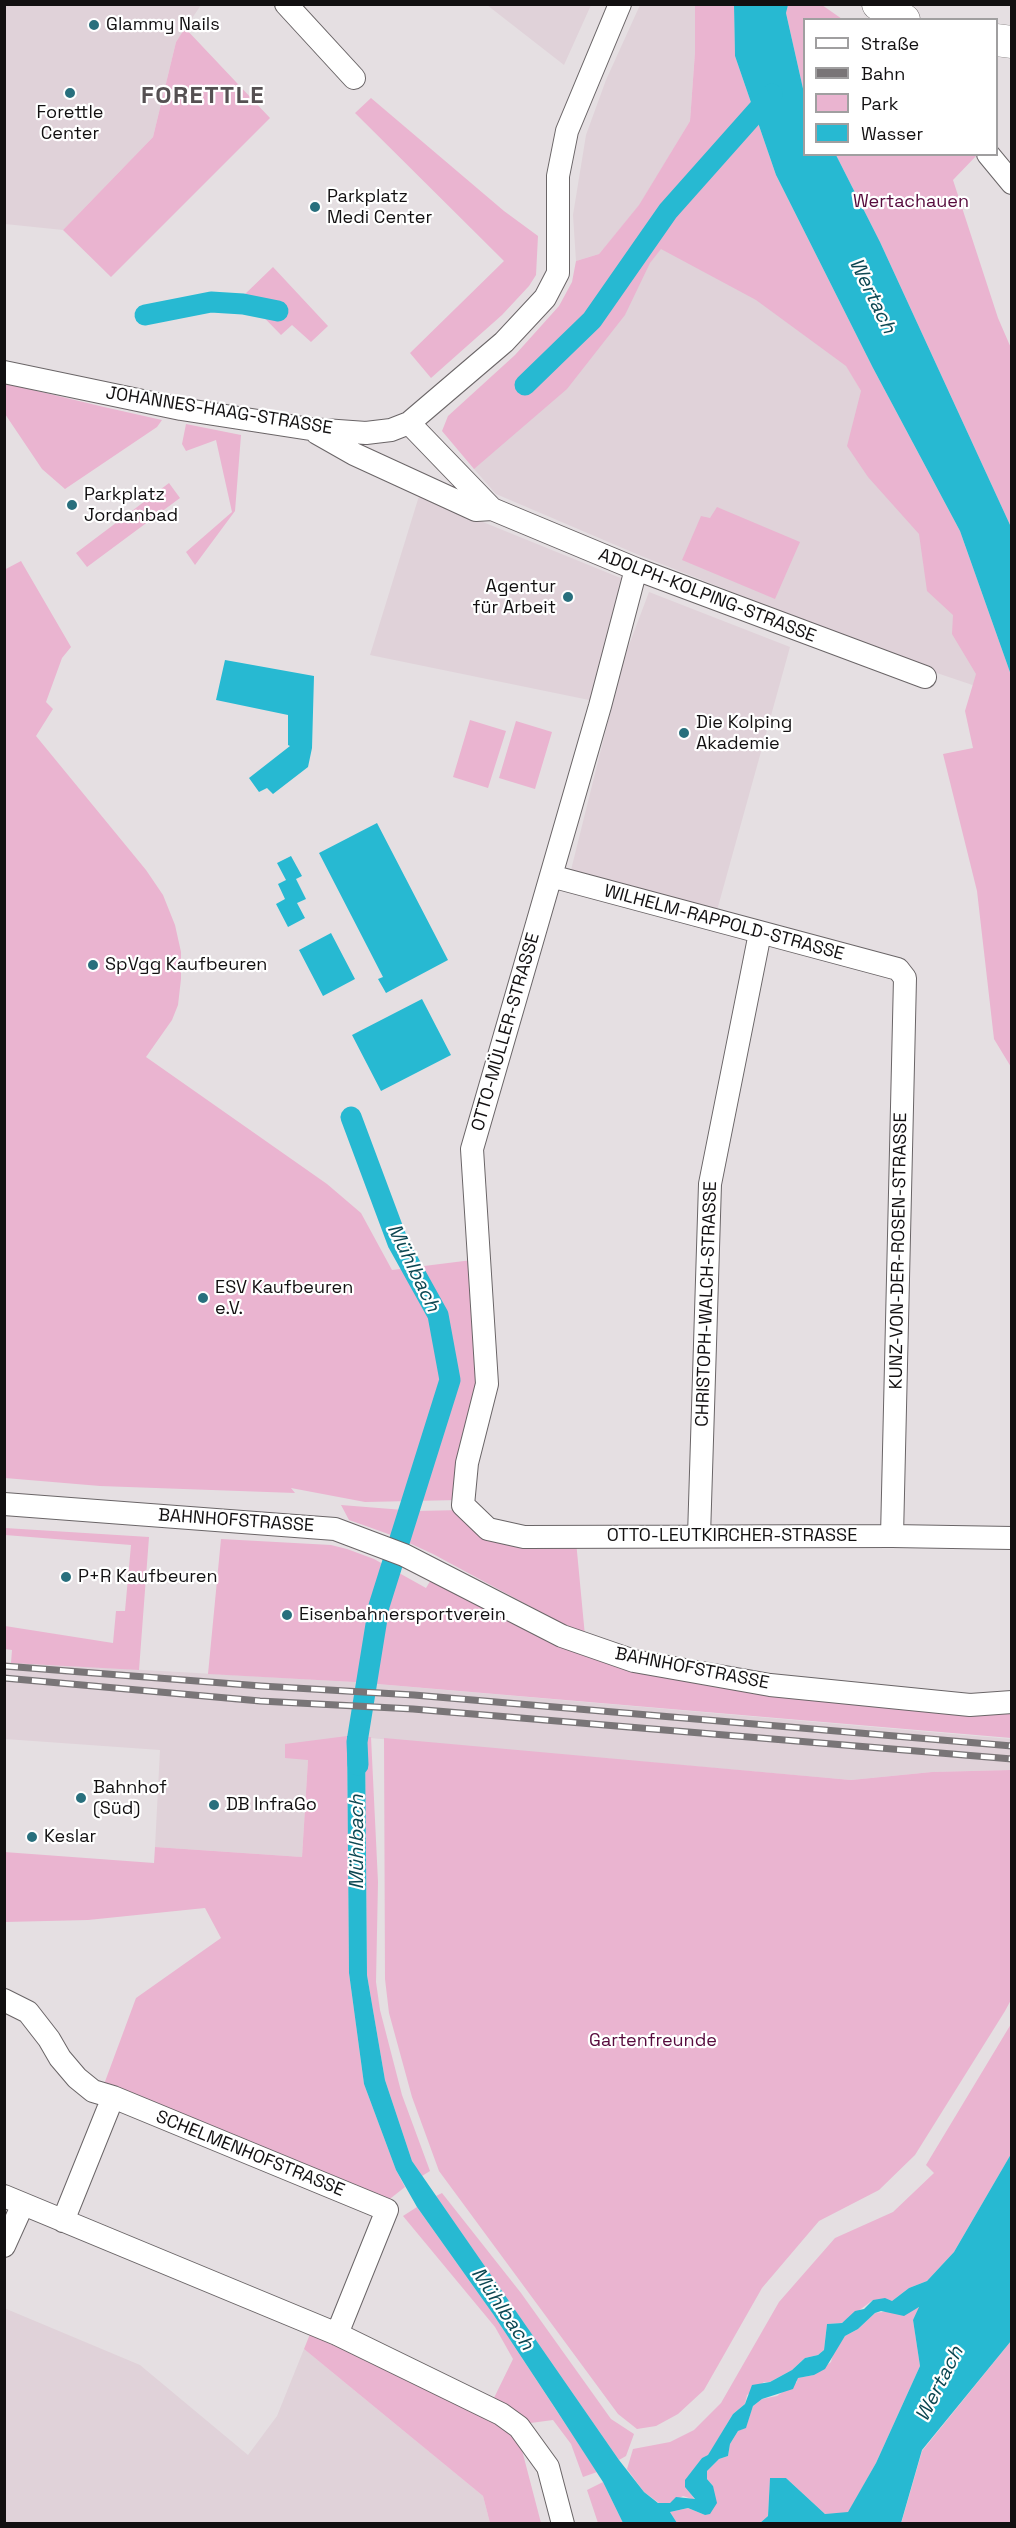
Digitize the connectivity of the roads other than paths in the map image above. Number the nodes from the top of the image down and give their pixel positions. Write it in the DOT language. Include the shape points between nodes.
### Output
graph roads {
  1 [pos="286,4"];
  2 [pos="620,4"];
  3 [pos="878,4"];
  4 [pos="901,18"];
  5 [pos="354,78"];
  6 [pos="989,156"];
  7 [pos="1011,183"];
  8 [pos="4,372"];
  9 [pos="409,423"];
  10 [pos="310,429"];
  11 [pos="492,509"];
  12 [pos="636,569"];
  13 [pos="925,678"];
  14 [pos="551,876"];
  15 [pos="760,933"];
  16 [pos="898,969"];
  17 [pos="4,1504"];
  18 [pos="463,1505"];
  19 [pos="699,1536"];
  20 [pos="892,1536"];
  21 [pos="1011,1538"];
  22 [pos="1011,1702"];
  23 [pos="4,2000"];
  24 [pos="113,2097"];
  25 [pos="14,2200"];
  26 [pos="63,2222"];
  27 [pos="4,2246"];
  28 [pos="337,2334"];
  29 [pos="563,2523"];
  1 -- 5 [label="street"];
  2 -- 9 [label="street, JOHANNES-HAAG-STRASSE" via="567,131 558,176 558,273 545,298 504,342"];
  3 -- 4 [label="main road"];
  6 -- 7 [label="street"];
  8 -- 10 [label="street, JOHANNES-HAAG-STRASSE" via="181,409"];
  9 -- 10 [label="street, JOHANNES-HAAG-STRASSE" via="366,433"];
  9 -- 11 [label="street, ADOLPH-KOLPING-STRASSE"];
  10 -- 11 [label="street, ADOLPH-KOLPING-STRASSE" via="354,454 476,510"];
  11 -- 12 [label="street, ADOLPH-KOLPING-STRASSE"];
  12 -- 13 [label="street, ADOLPH-KOLPING-STRASSE"];
  12 -- 14 [label="street, OTTO-MÜLLER-STRASSE"];
  14 -- 15 [label="street, WILHELM-RAPPOLD-STRASSE"];
  14 -- 18 [label="street, OTTO-MÜLLER-STRASSE" via="472,1149 486,1384 467,1463"];
  15 -- 16 [label="street, WILHELM-RAPPOLD-STRASSE"];
  15 -- 19 [label="street, CHRISTOPH-WALCH-STRASSE" via="710,1184"];
  16 -- 20 [label="street, KUNZ-VON-DER-ROSEN-STRASSE" via="905,978"];
  17 -- 22 [label="street, BAHNHOFSTRASSE" via="335,1528 405,1555 554,1632 634,1661 770,1685 970,1705"];
  18 -- 19 [label="street, OTTO-LEUTKIRCHER-STRASSE" via="488,1529 525,1538"];
  19 -- 20 [label="street, OTTO-LEUTKIRCHER-STRASSE"];
  20 -- 21 [label="street, OTTO-LEUTKIRCHER-STRASSE"];
  23 -- 24 [label="street" via="28,2012 77,2078 93,2091"];
  24 -- 26 [label="street"];
  24 -- 28 [label="street, SCHELMENHOFSTRASSE" via="387,2210"];
  25 -- 26 [label="street"];
  25 -- 27 [label="street"];
  26 -- 28 [label="street"];
  28 -- 29 [label="street" via="431,2378 519,2427 548,2467"];
}
